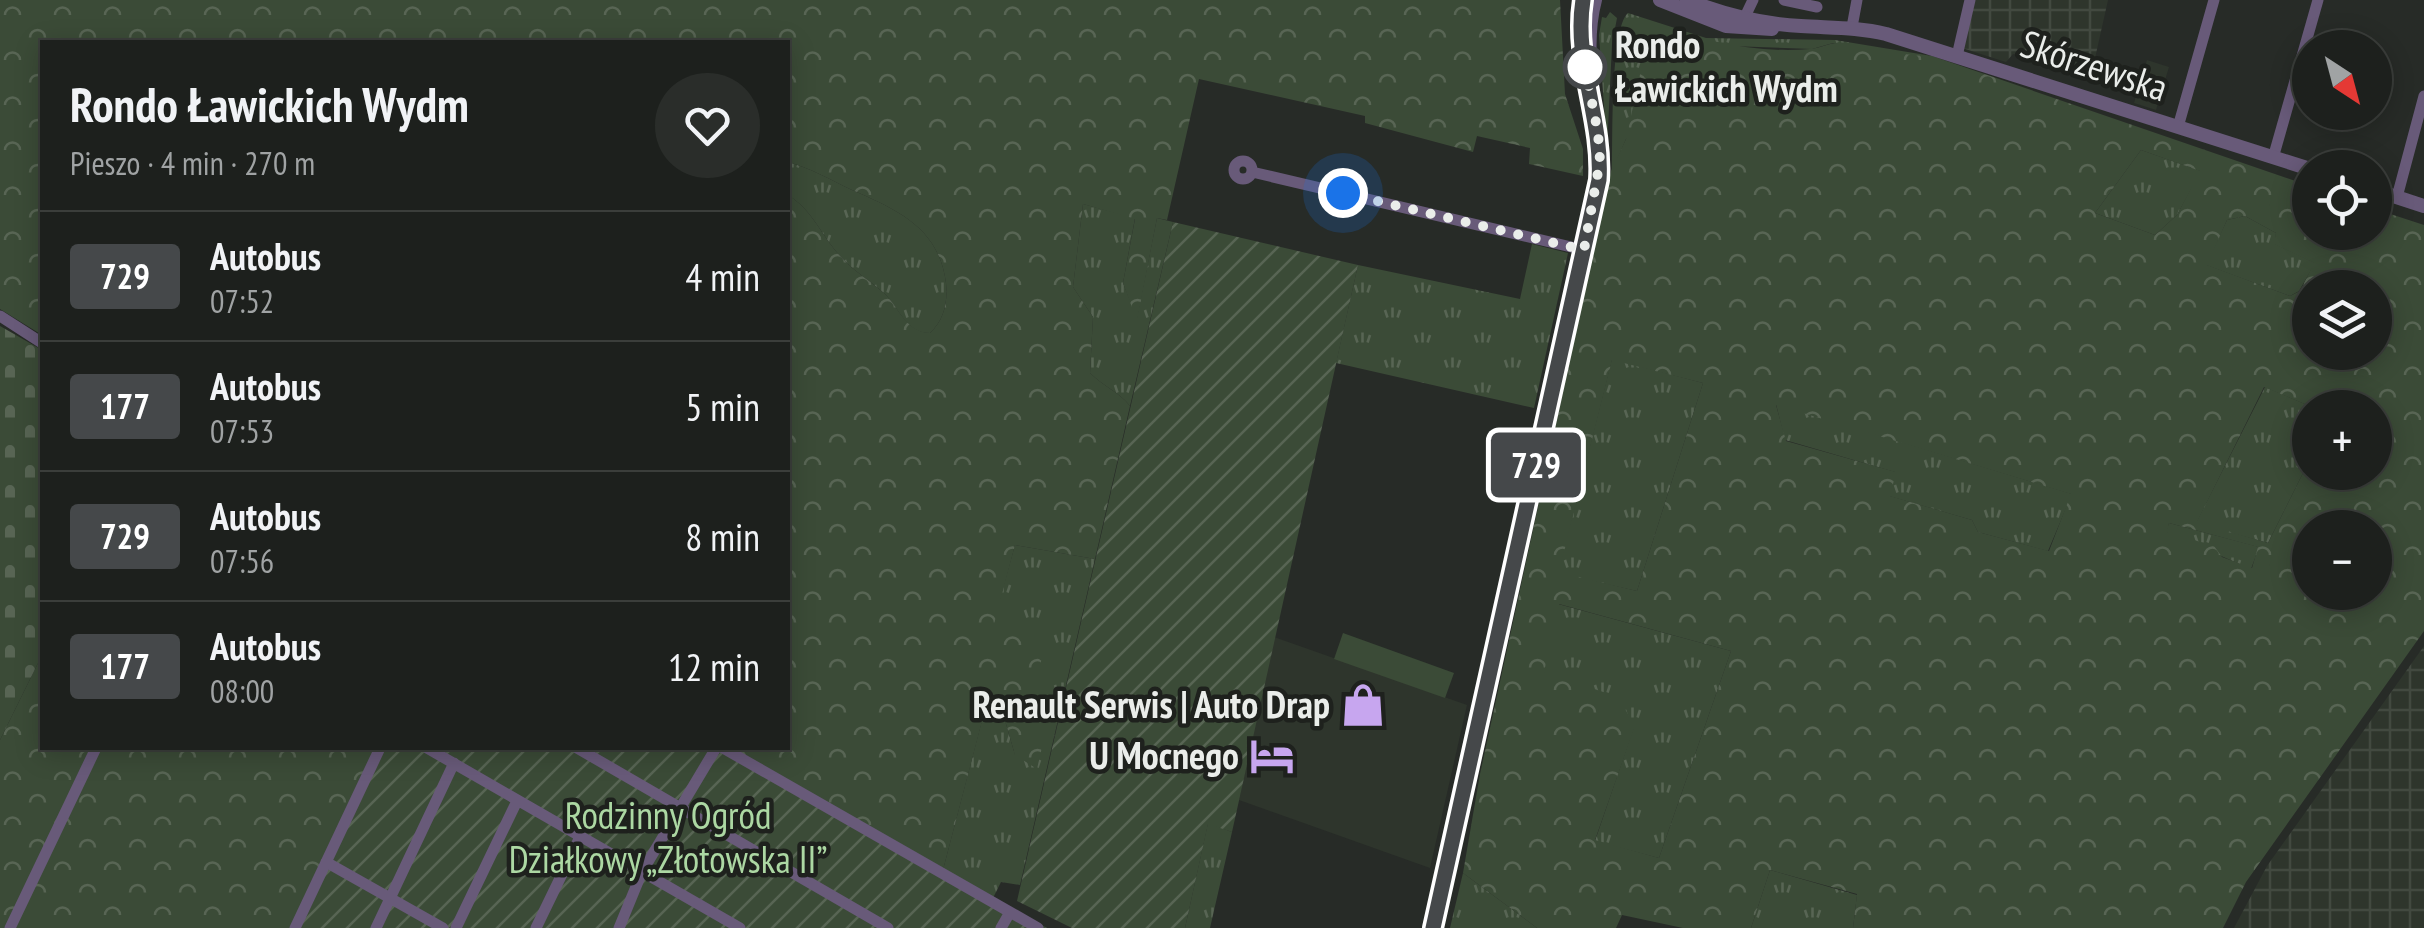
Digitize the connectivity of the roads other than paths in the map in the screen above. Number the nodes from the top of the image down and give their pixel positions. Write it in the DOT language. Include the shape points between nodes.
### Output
graph roads {
  1 [pos="1606,0"];
  2 [pos="1660,0"];
  3 [pos="1687,0"];
  4 [pos="1753,0"];
  5 [pos="1784,0"];
  6 [pos="1858,0"];
  7 [pos="1970,0"];
  8 [pos="2214,0"];
  9 [pos="2318,0"];
  10 [pos="1587,3"];
  11 [pos="1817,8"];
  12 [pos="1742,23"];
  13 [pos="1852,27"];
  14 [pos="1956,56"];
  15 [pos="2424,96"];
  16 [pos="2178,127"];
  17 [pos="2273,158"];
  18 [pos="2292,164"];
  19 [pos="1252,172"];
  20 [pos="2392,195"];
  21 [pos="2398,197"];
  22 [pos="2424,206"];
  23 [pos="1584,250"];
  24 [pos="0,316"];
  25 [pos="40,341"];
  26 [pos="95,750"];
  27 [pos="379,750"];
  28 [pos="430,750"];
  29 [pos="580,750"];
  30 [pos="719,750"];
  31 [pos="723,750"];
  32 [pos="454,764"];
  33 [pos="517,801"];
  34 [pos="680,808"];
  35 [pos="580,837"];
  36 [pos="326,862"];
  37 [pos="642,872"];
  38 [pos="390,898"];
  39 [pos="1009,914"];
  40 [pos="10,928"];
  41 [pos="295,928"];
  42 [pos="376,928"];
  43 [pos="443,928"];
  44 [pos="456,928"];
  45 [pos="536,928"];
  46 [pos="620,928"];
  47 [pos="740,928"];
  48 [pos="888,928"];
  49 [pos="1001,928"];
  50 [pos="1038,928"];
  51 [pos="1433,928"];
  1 -- 10 [label="street"];
  2 -- 12 [label="street, Skórzewska" via="1704,19"];
  3 -- 12 [label="street, Skórzewska"];
  4 -- 12 [label="street"];
  5 -- 11 [label="street"];
  6 -- 13 [label="street"];
  7 -- 14 [label="street"];
  8 -- 16 [label="street"];
  9 -- 17 [label="street"];
  10 -- 23 [label="street" via="1581,44 1598,133 1599,180"];
  12 -- 13 [label="street, Skórzewska"];
  13 -- 14 [label="street, Skórzewska"];
  14 -- 16 [label="street, Skórzewska"];
  15 -- 21 [label="street"];
  16 -- 17 [label="street, Skórzewska"];
  17 -- 18 [label="street, Skórzewska"];
  19 -- 23 [label="street"];
  20 -- 21 [label="street"];
  21 -- 22 [label="street"];
  23 -- 51 [label="street"];
  24 -- 25 [label="street"];
  26 -- 40 [label="street"];
  27 -- 36 [label="street"];
  28 -- 32 [label="street"];
  29 -- 34 [label="street"];
  30 -- 34 [label="street"];
  31 -- 39 [label="street"];
  32 -- 33 [label="street"];
  32 -- 38 [label="street"];
  33 -- 35 [label="street"];
  33 -- 44 [label="street"];
  34 -- 37 [label="street"];
  34 -- 48 [label="street"];
  35 -- 37 [label="street"];
  35 -- 45 [label="street"];
  36 -- 38 [label="street"];
  36 -- 41 [label="street"];
  37 -- 46 [label="street"];
  37 -- 47 [label="street"];
  38 -- 42 [label="street"];
  38 -- 43 [label="street"];
  39 -- 49 [label="street"];
  39 -- 50 [label="street"];
}
